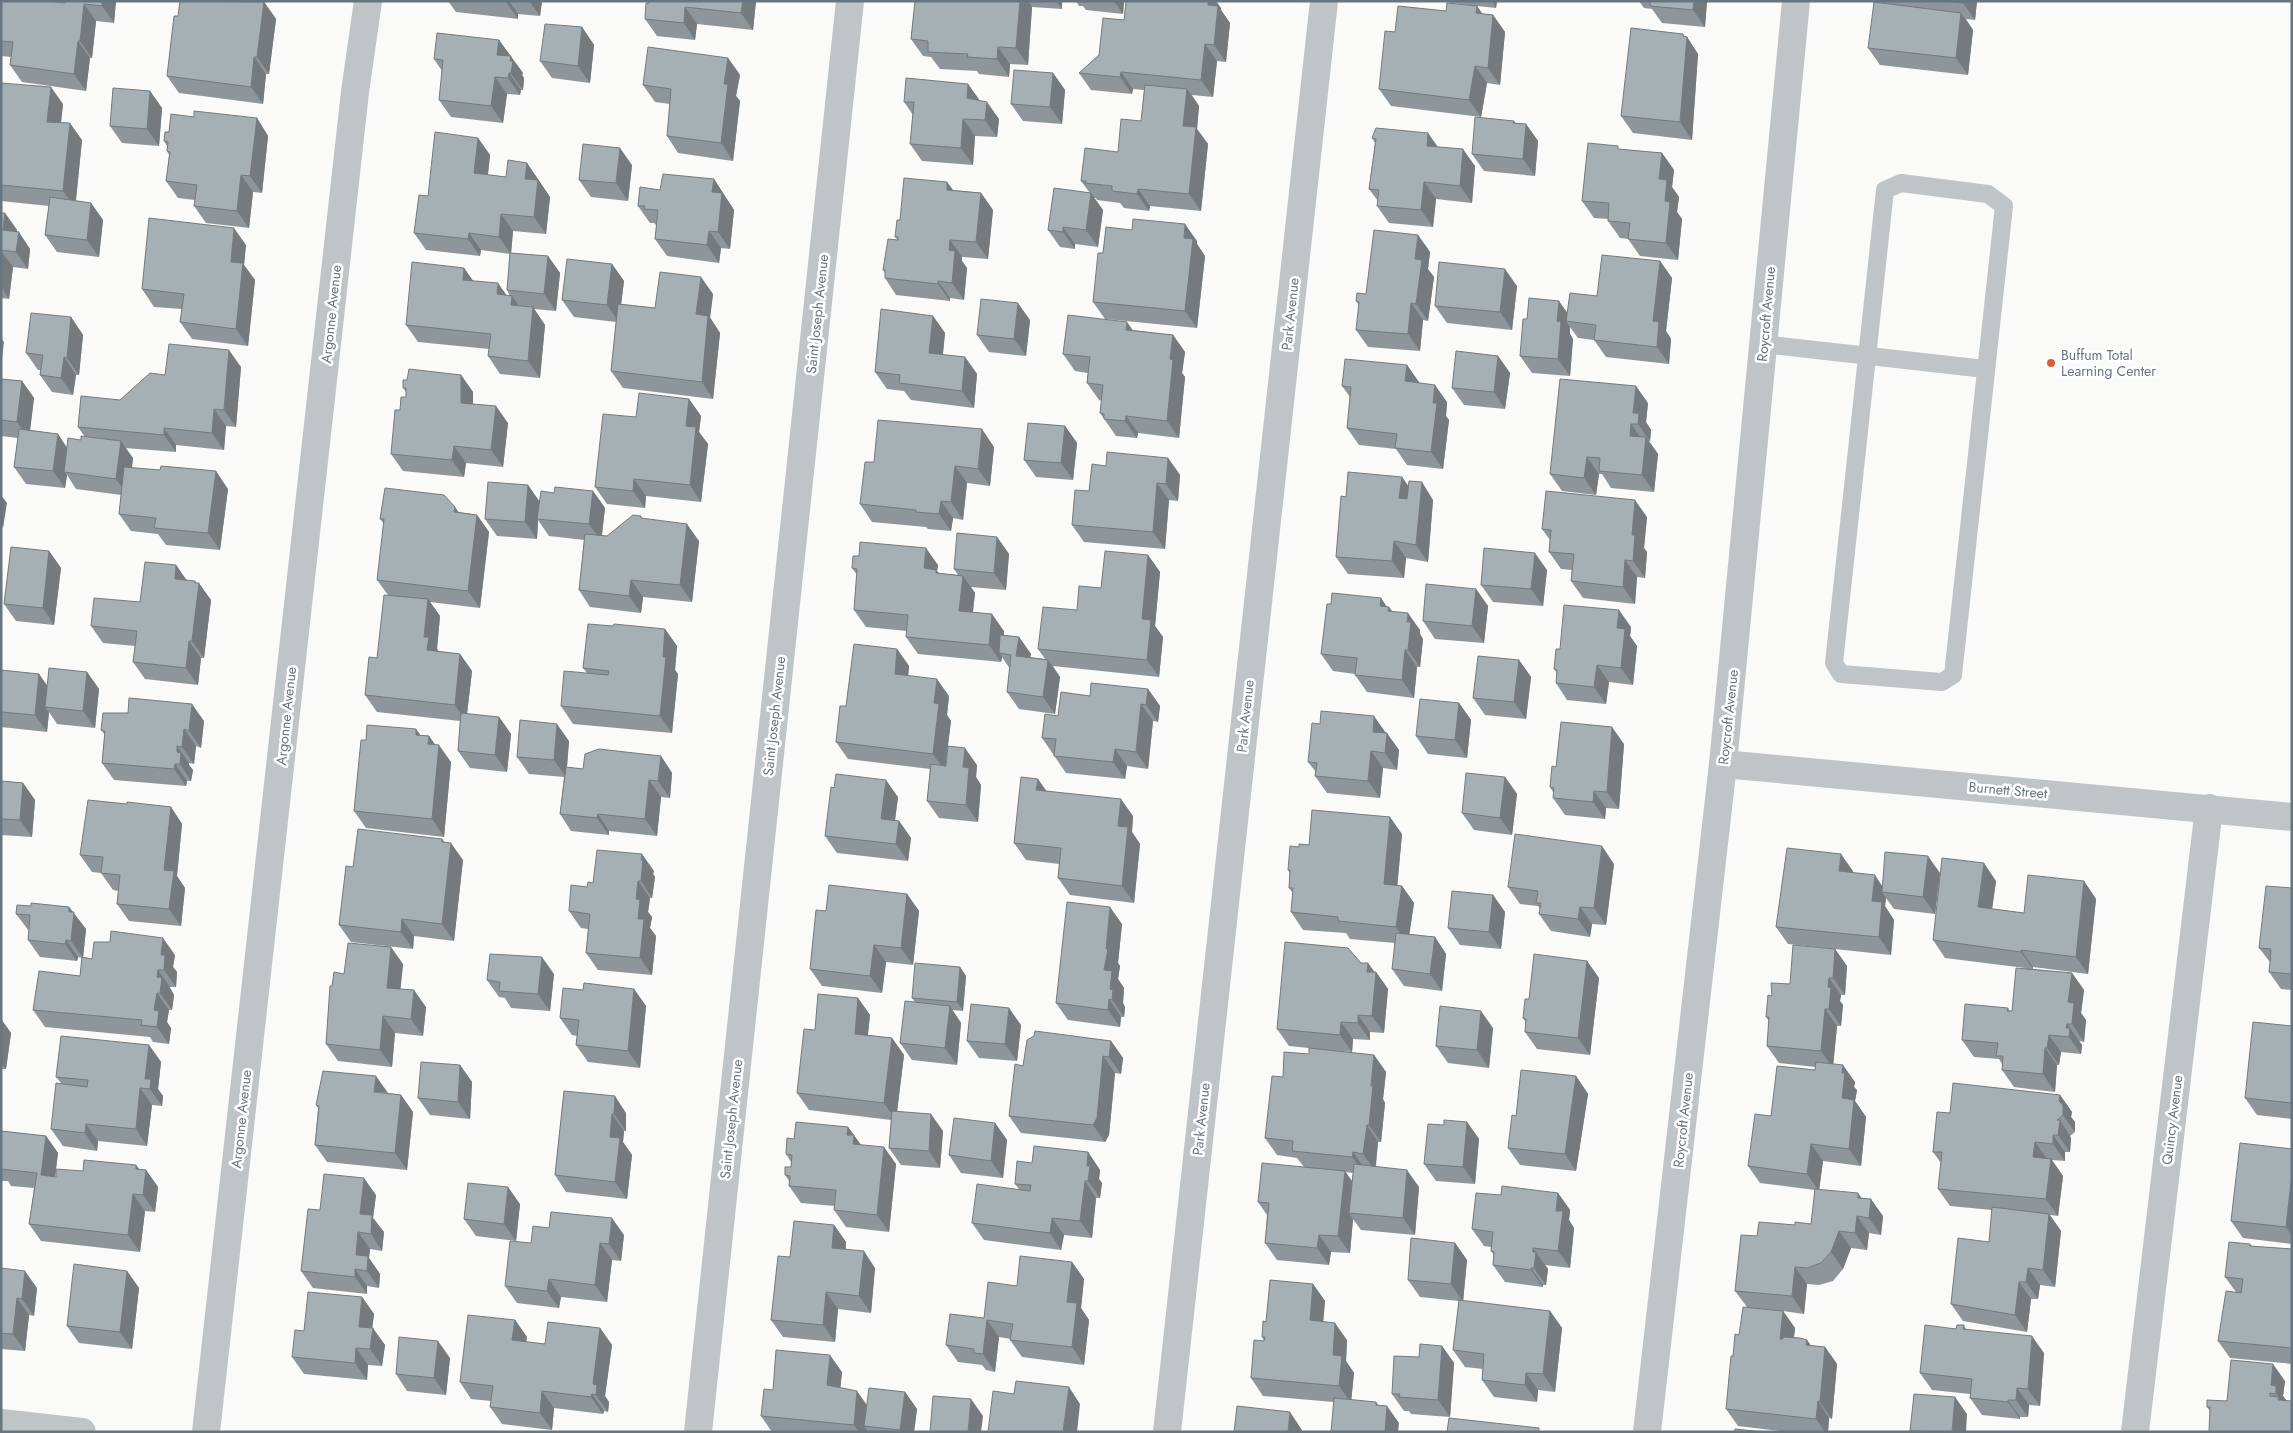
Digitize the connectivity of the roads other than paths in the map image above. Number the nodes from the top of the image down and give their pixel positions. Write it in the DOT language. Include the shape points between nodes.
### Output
graph roads {
  1 [pos="368,1"];
  2 [pos="850,1"];
  3 [pos="1324,1"];
  4 [pos="1796,1"];
  5 [pos="1763,344"];
  6 [pos="1866,356"];
  7 [pos="1985,369"];
  8 [pos="1723,764"];
  9 [pos="2209,808"];
  10 [pos="2292,817"];
  11 [pos="1,1423"];
  12 [pos="82,1432"];
  13 [pos="206,1432"];
  14 [pos="698,1432"];
  15 [pos="1167,1432"];
  16 [pos="1647,1432"];
  17 [pos="2135,1432"];
  1 -- 13 [label="street, Argonne Avenue" via="355,92"];
  2 -- 14 [label="street, Saint Joseph Avenue"];
  3 -- 15 [label="street, Park Avenue"];
  4 -- 5 [label="street, Roycroft Avenue"];
  5 -- 6 [label="lane"];
  5 -- 8 [label="street, Roycroft Avenue"];
  6 -- 7 [label="lane"];
  6 -- 7 [label="lane" via="1885,190 1901,183 1988,194 2004,206"];
  6 -- 7 [label="lane" via="1834,663 1841,674 1942,682 1952,674"];
  8 -- 9 [label="street, Burnett Street"];
  8 -- 16 [label="street, Roycroft Avenue"];
  9 -- 10 [label="street, Burnett Street"];
  9 -- 17 [label="street, Quincy Avenue"];
  11 -- 12 [label="street"];
}
